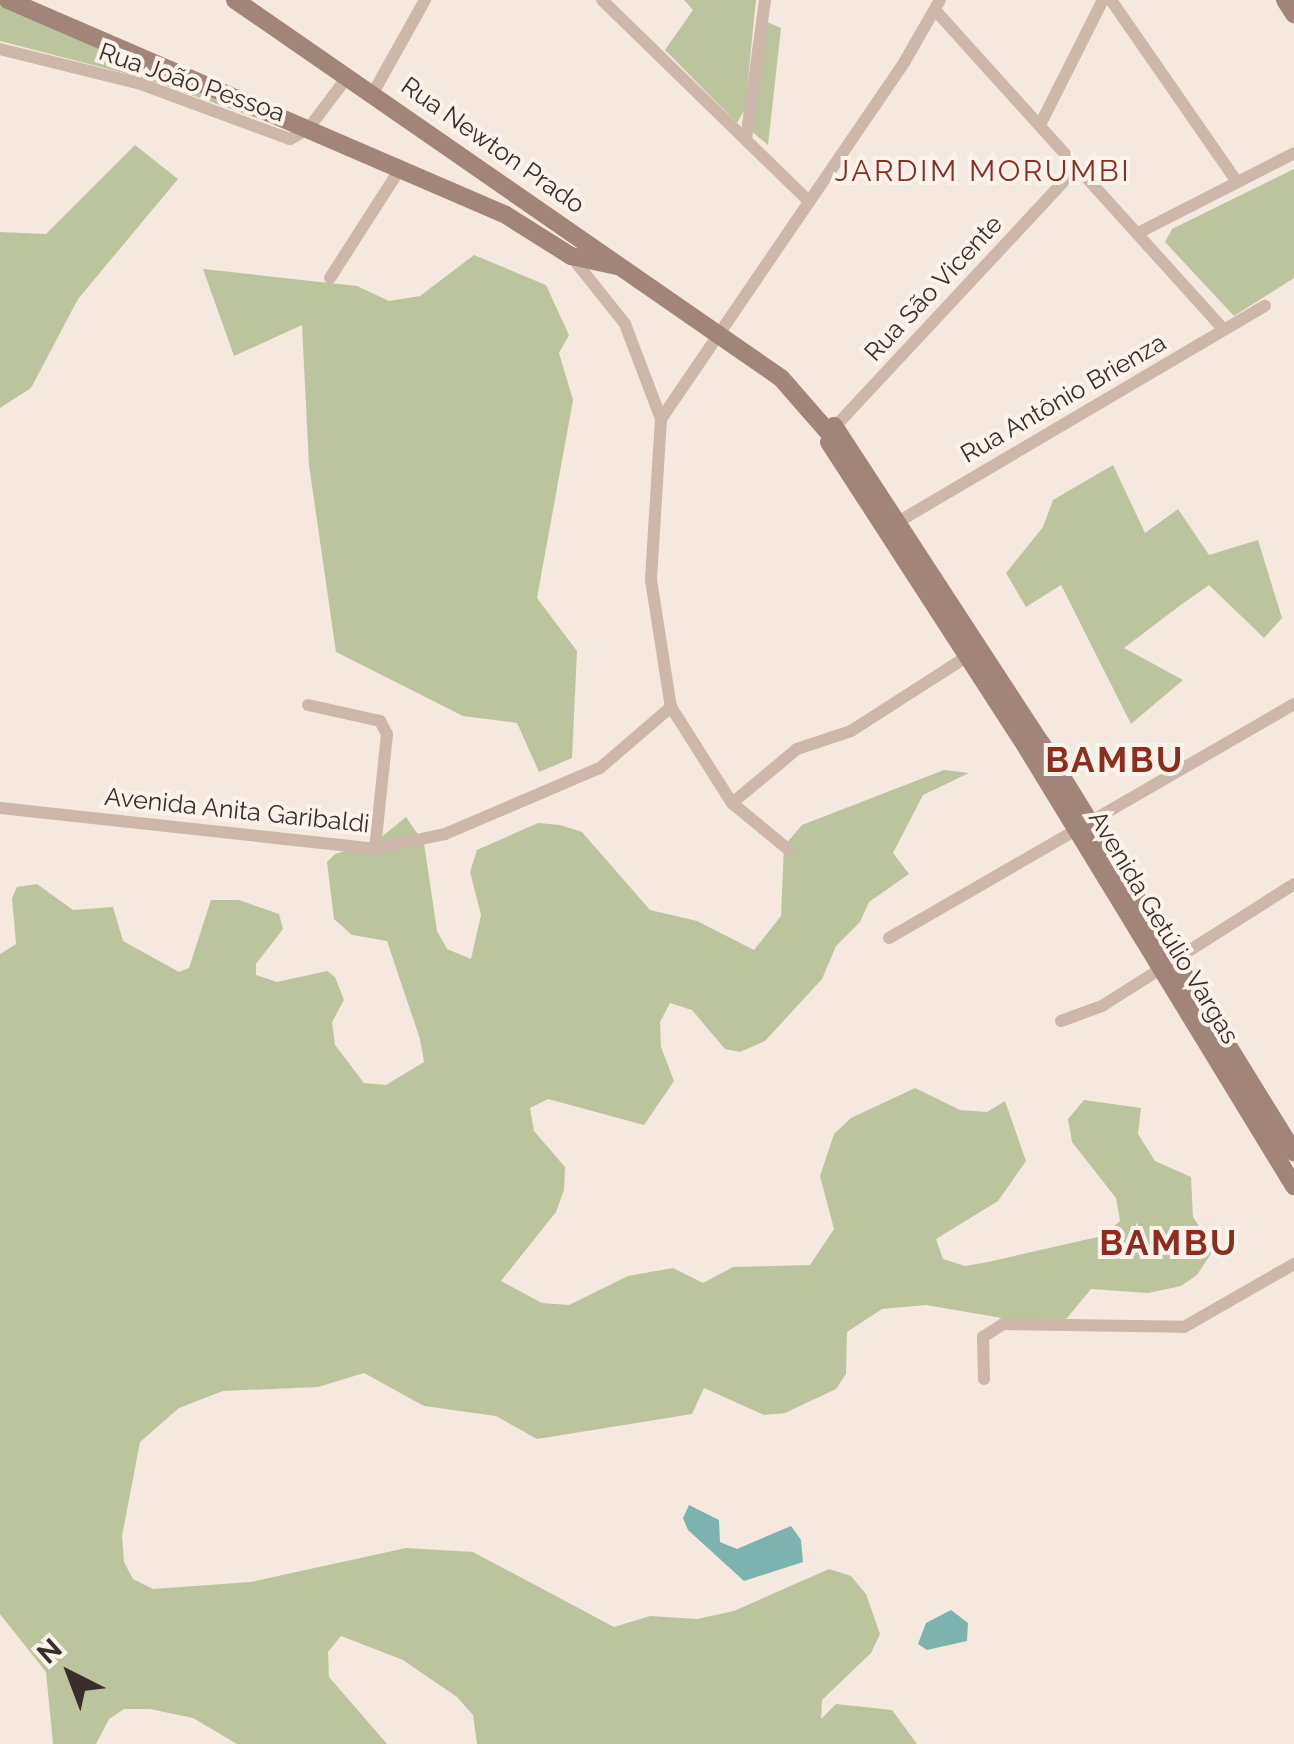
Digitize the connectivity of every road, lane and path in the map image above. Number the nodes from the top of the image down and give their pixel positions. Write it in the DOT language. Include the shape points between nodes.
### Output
graph roads {
  1 [pos="8,0"];
  2 [pos="235,0"];
  3 [pos="425,0"];
  4 [pos="602,0"];
  5 [pos="765,0"];
  6 [pos="1107,0"];
  7 [pos="1285,0"];
  8 [pos="937,5"];
  9 [pos="1294,14"];
  10 [pos="0,49"];
  11 [pos="348,76"];
  12 [pos="373,93"];
  13 [pos="1040,125"];
  14 [pos="308,128"];
  15 [pos="746,139"];
  16 [pos="1294,153"];
  17 [pos="1076,168"];
  18 [pos="400,169"];
  19 [pos="496,177"];
  20 [pos="1237,182"];
  21 [pos="809,201"];
  22 [pos="481,204"];
  23 [pos="1138,233"];
  24 [pos="571,256"];
  25 [pos="623,266"];
  26 [pos="330,278"];
  27 [pos="1265,306"];
  28 [pos="1224,330"];
  29 [pos="720,334"];
  30 [pos="661,419"];
  31 [pos="831,434"];
  32 [pos="892,526"];
  33 [pos="974,653"];
  34 [pos="308,704"];
  35 [pos="1294,704"];
  36 [pos="672,707"];
  37 [pos="732,803"];
  38 [pos="0,808"];
  39 [pos="1082,826"];
  40 [pos="375,848"];
  41 [pos="789,850"];
  42 [pos="1294,884"];
  43 [pos="889,938"];
  44 [pos="1167,966"];
  45 [pos="1060,1020"];
  46 [pos="1263,1119"];
  47 [pos="1294,1152"];
  48 [pos="1294,1186"];
  49 [pos="1294,1264"];
  50 [pos="984,1378"];
  1 -- 14 [label="street"];
  2 -- 11 [label="street, Rua Newton Prado"];
  3 -- 12 [label="street"];
  4 -- 15 [label="street"];
  5 -- 15 [label="street"];
  6 -- 13 [label="street"];
  6 -- 20 [label="street"];
  7 -- 9 [label="street"];
  8 -- 13 [label="street"];
  8 -- 21 [label="street"];
  10 -- 14 [label="street, Rua João Pessoa" via="141,84 290,139"];
  11 -- 12 [label="street, Rua Newton Prado"];
  11 -- 14 [label="street"];
  12 -- 19 [label="street, Rua Newton Prado"];
  13 -- 17 [label="street"];
  14 -- 18 [label="street"];
  15 -- 21 [label="street"];
  16 -- 20 [label="street"];
  17 -- 23 [label="street"];
  17 -- 31 [label="street, Rua São Vicente"];
  18 -- 22 [label="street"];
  18 -- 26 [label="street"];
  19 -- 22 [label="street"];
  19 -- 25 [label="street, Rua Newton Prado"];
  20 -- 23 [label="street"];
  21 -- 29 [label="street"];
  22 -- 24 [label="street"];
  23 -- 28 [label="street"];
  24 -- 25 [label="street"];
  24 -- 30 [label="street" via="626,324"];
  25 -- 29 [label="street, Rua Newton Prado"];
  27 -- 28 [label="street, Rua Antônio Brienza"];
  28 -- 32 [label="street, Rua Antônio Brienza"];
  29 -- 30 [label="street"];
  29 -- 31 [label="street, Avenida Getúlio Vargas" via="806,400"];
  30 -- 36 [label="street" via="651,580"];
  31 -- 32 [label="street, Avenida Getúlio Vargas"];
  32 -- 33 [label="street, Avenida Getúlio Vargas"];
  33 -- 37 [label="street" via="851,731 797,749"];
  33 -- 39 [label="street, Avenida Getúlio Vargas"];
  34 -- 40 [label="street" via="380,722 388,734"];
  35 -- 39 [label="street"];
  36 -- 37 [label="street"];
  36 -- 40 [label="street, Avenida Anita Garibaldi" via="600,768 445,834"];
  37 -- 41 [label="street"];
  38 -- 40 [label="street, Avenida Anita Garibaldi"];
  39 -- 43 [label="street"];
  39 -- 44 [label="street, Avenida Getúlio Vargas"];
  42 -- 44 [label="street"];
  44 -- 45 [label="street" via="1102,1006"];
  44 -- 46 [label="street, Avenida Getúlio Vargas"];
  46 -- 47 [label="street, Avenida Getúlio Vargas"];
  46 -- 48 [label="street, Avenida Getúlio Vargas"];
  49 -- 50 [label="street" via="1184,1327 1003,1324 983,1337"];
}
